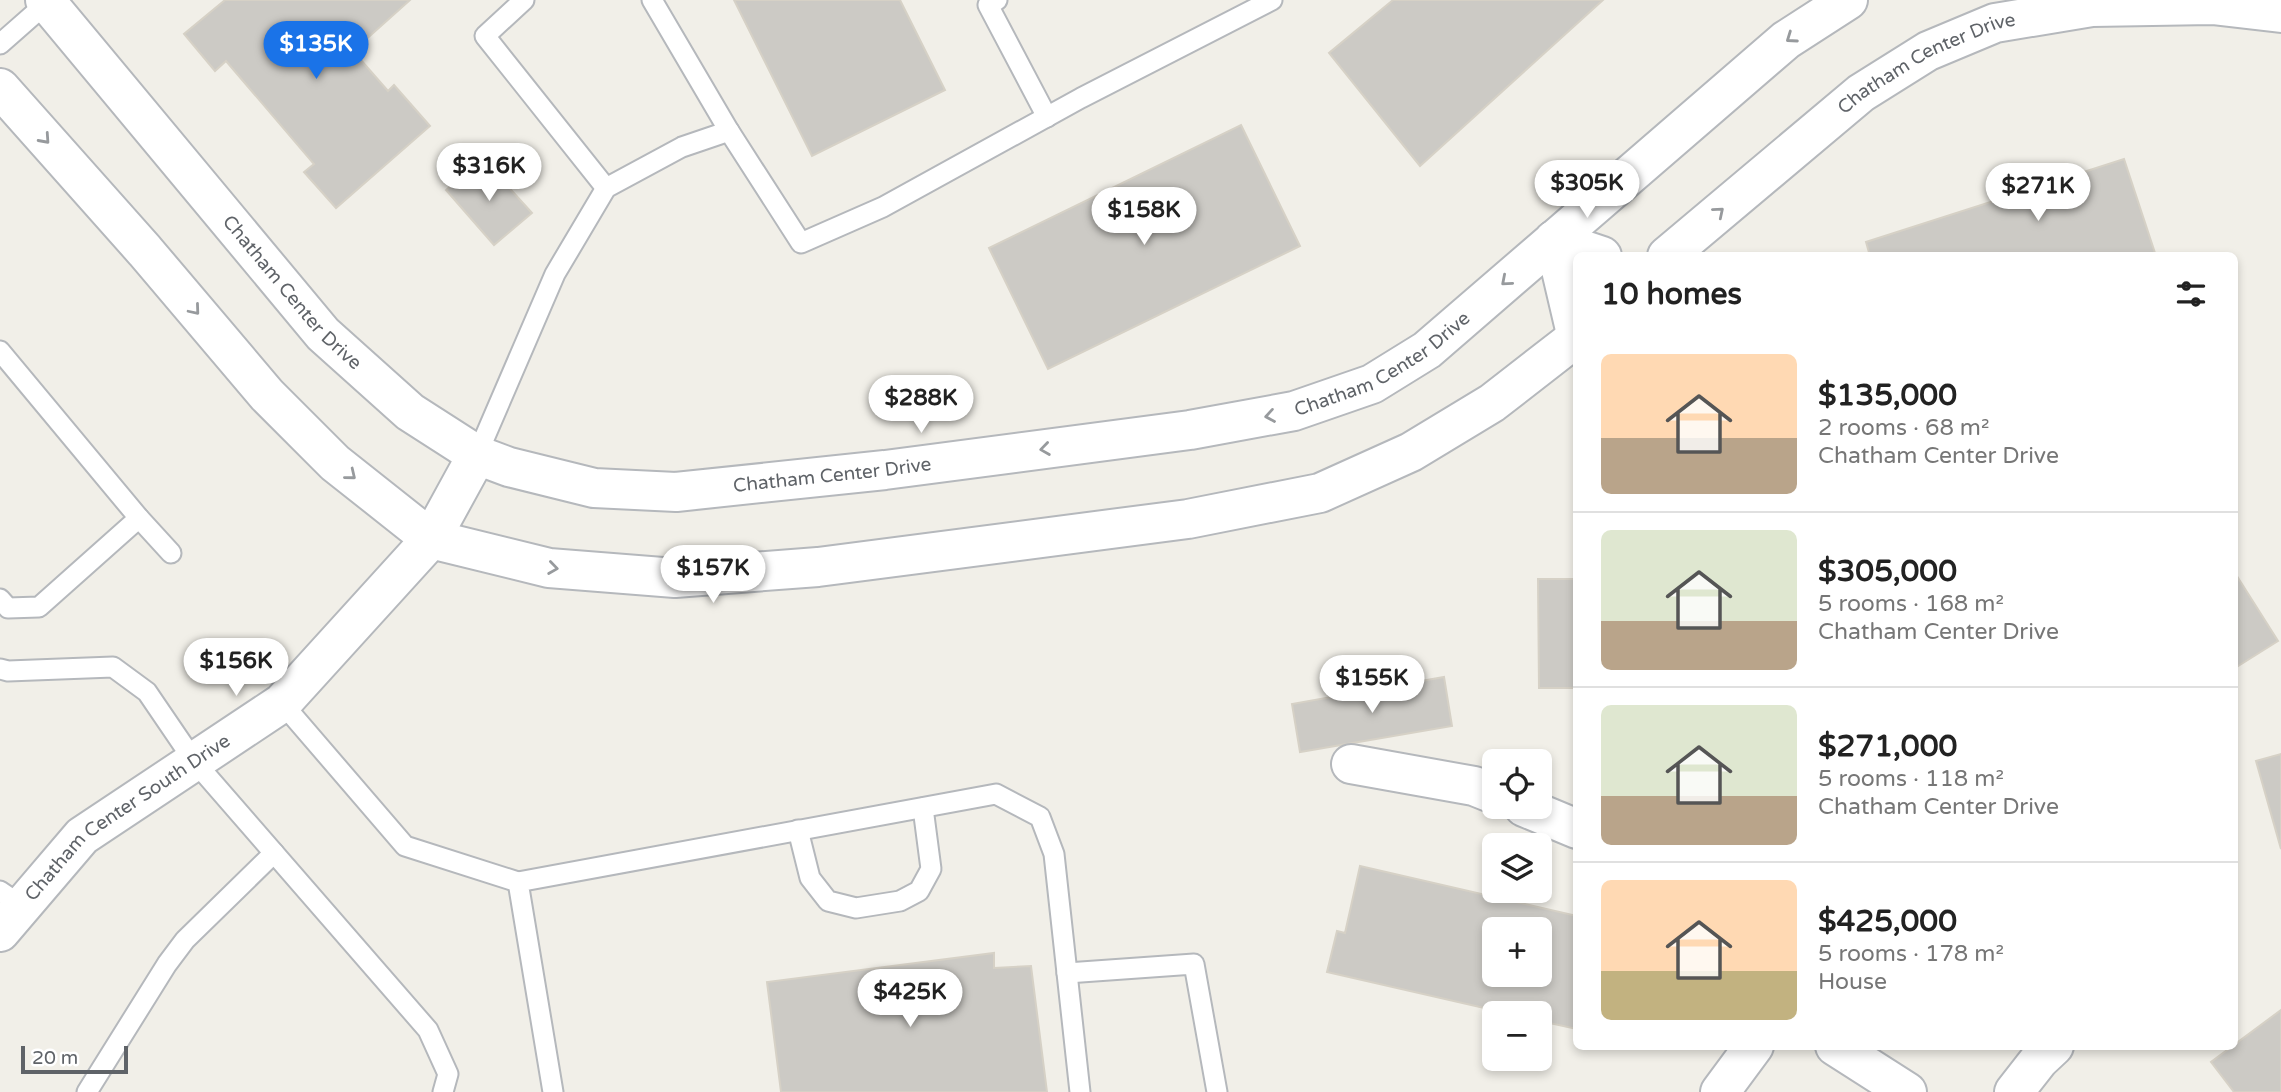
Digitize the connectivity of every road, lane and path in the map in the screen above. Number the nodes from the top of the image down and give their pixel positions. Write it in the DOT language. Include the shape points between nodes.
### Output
graph roads {
  1 [pos="524,0"];
  2 [pos="652,0"];
  3 [pos="997,0"];
  4 [pos="1272,0"];
  5 [pos="1848,0"];
  6 [pos="47,1"];
  7 [pos="2281,13"];
  8 [pos="0,44"];
  9 [pos="0,88"];
  10 [pos="1047,117"];
  11 [pos="729,131"];
  12 [pos="606,188"];
  13 [pos="1554,240"];
  14 [pos="1590,252"];
  15 [pos="1672,252"];
  16 [pos="1573,325"];
  17 [pos="1573,340"];
  18 [pos="0,351"];
  19 [pos="477,455"];
  20 [pos="139,518"];
  21 [pos="431,539"];
  22 [pos="171,553"];
  23 [pos="0,598"];
  24 [pos="0,669"];
  25 [pos="282,703"];
  26 [pos="194,761"];
  27 [pos="1351,764"];
  28 [pos="1482,789"];
  29 [pos="923,808"];
  30 [pos="1552,819"];
  31 [pos="1573,827"];
  32 [pos="798,830"];
  33 [pos="274,853"];
  34 [pos="518,882"];
  35 [pos="7,910"];
  36 [pos="1068,973"];
  37 [pos="1752,1050"];
  38 [pos="1841,1050"];
  39 [pos="2050,1050"];
  40 [pos="87,1092"];
  41 [pos="443,1092"];
  42 [pos="553,1092"];
  43 [pos="1080,1092"];
  44 [pos="1217,1092"];
  45 [pos="1720,1092"];
  46 [pos="1907,1092"];
  47 [pos="2014,1092"];
  1 -- 12 [label="lane" via="485,36"];
  2 -- 11 [label="lane"];
  3 -- 10 [label="lane" via="988,5"];
  4 -- 10 [label="lane"];
  5 -- 13 [label="street, Chatham Center Drive, one-way" via="1786,40"];
  6 -- 8 [label="lane"];
  6 -- 19 [label="street, Chatham Center Drive" via="323,334 410,412"];
  15 -- 7 [label="street, Chatham Center Drive, one-way" via="1861,93 1928,51 1995,23 2092,7 2212,5"];
  9 -- 21 [label="street, one-way" via="267,395 335,463"];
  10 -- 11 [label="lane" via="883,207 801,243"];
  11 -- 12 [label="lane" via="682,147"];
  12 -- 19 [label="lane" via="555,274"];
  13 -- 14 [label="street"];
  13 -- 16 [label="street"];
  13 -- 19 [label="street, Chatham Center Drive, one-way" via="1427,350 1372,384 1294,411 1190,430 676,492 594,488"];
  21 -- 17 [label="street, one-way" via="549,568 676,578 818,567 1188,519 1320,493 1412,452 1492,403"];
  18 -- 20 [label="lane"];
  19 -- 21 [label="street, Chatham Center South Drive"];
  20 -- 22 [label="lane"];
  20 -- 23 [label="lane" via="39,607 8,608"];
  21 -- 25 [label="street, Chatham Center South Drive"];
  24 -- 26 [label="lane" via="113,667 147,692"];
  25 -- 26 [label="street, Chatham Center South Drive"];
  25 -- 34 [label="lane" via="405,846"];
  26 -- 33 [label="lane"];
  26 -- 35 [label="street, Chatham Center South Drive" via="82,836"];
  27 -- 28 [label="street"];
  29 -- 32 [label="lane"];
  29 -- 32 [label="lane" via="931,869 919,891 900,901 856,908 828,901 810,878"];
  29 -- 36 [label="lane" via="996,794 1040,817 1055,855"];
  30 -- 31 [label="street"];
  32 -- 34 [label="lane"];
  33 -- 40 [label="lane" via="185,940"];
  33 -- 41 [label="lane" via="428,1030 448,1074"];
  34 -- 42 [label="lane"];
  36 -- 43 [label="lane"];
  36 -- 44 [label="lane" via="1194,964"];
  37 -- 45 [label="street"];
  38 -- 46 [label="street"];
  39 -- 47 [label="street"];
}
